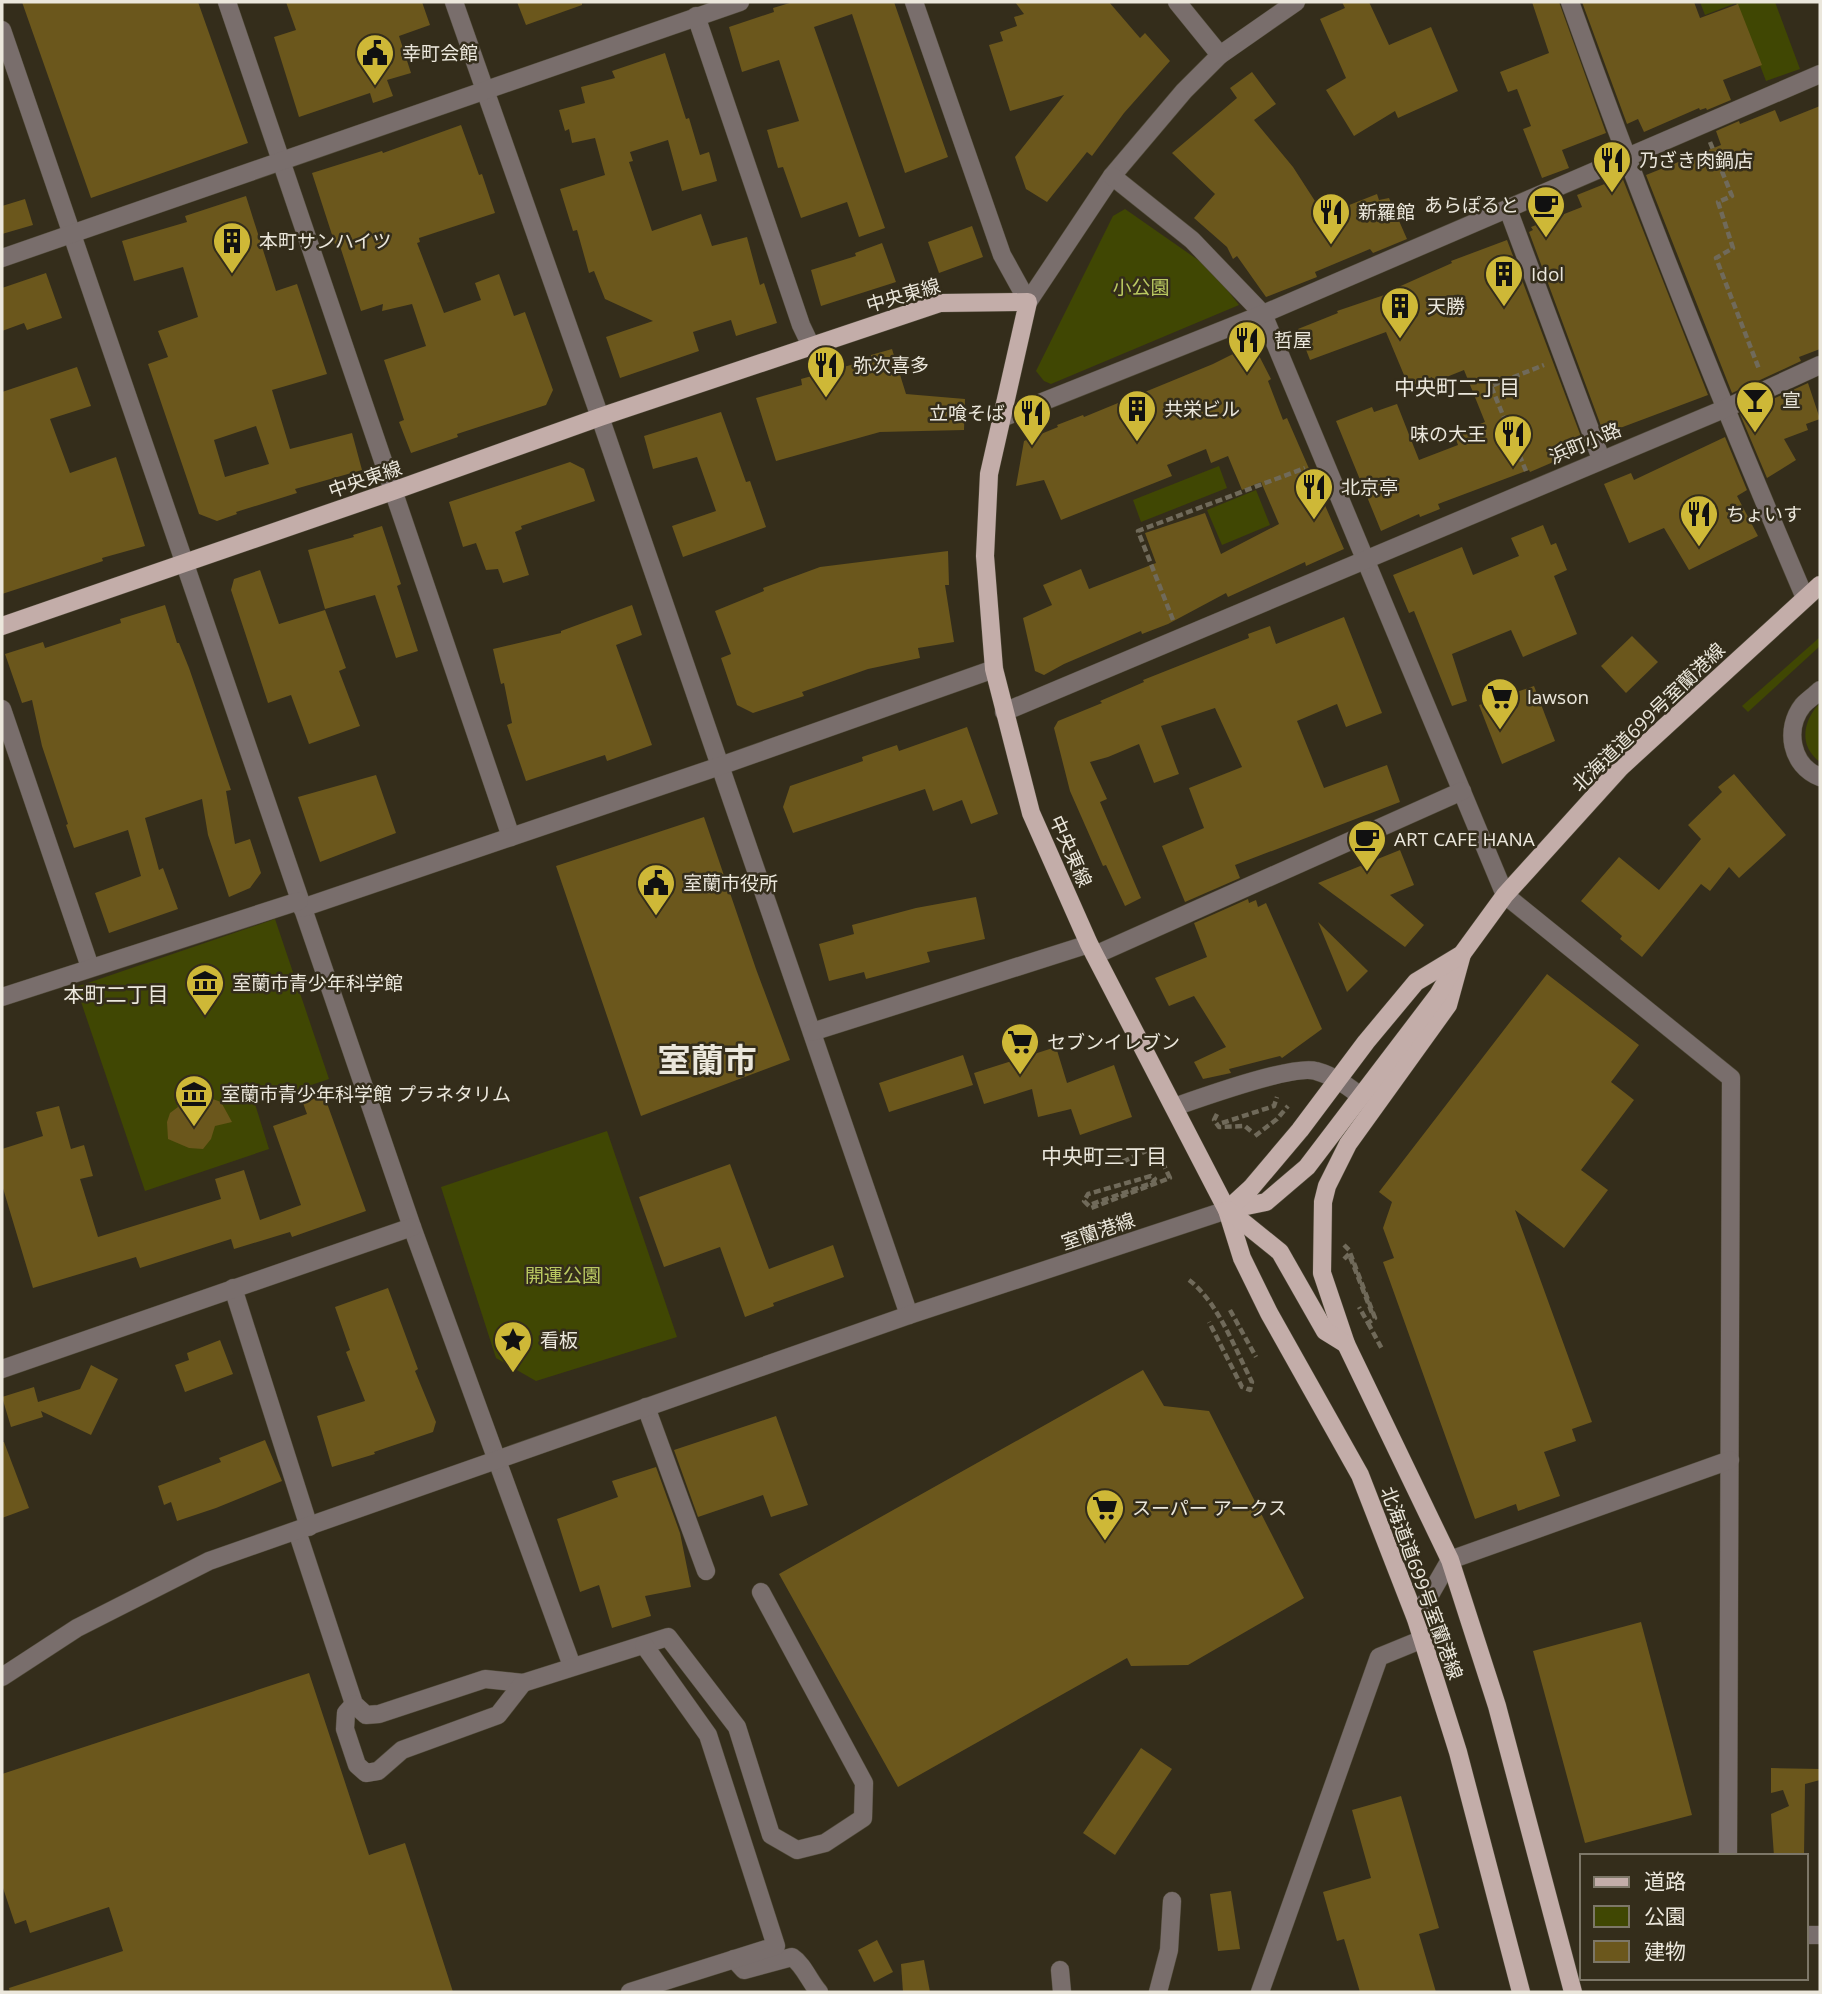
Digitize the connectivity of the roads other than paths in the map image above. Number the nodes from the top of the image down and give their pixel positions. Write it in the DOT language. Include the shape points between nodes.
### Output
graph roads {
  1 [pos="227,2"];
  2 [pos="454,2"];
  3 [pos="740,2"];
  4 [pos="914,2"];
  5 [pos="1177,2"];
  6 [pos="1296,2"];
  7 [pos="1570,2"];
  8 [pos="696,16"];
  9 [pos="2,30"];
  10 [pos="1220,55"];
  11 [pos="1820,74"];
  12 [pos="484,90"];
  13 [pos="1626,158"];
  14 [pos="281,161"];
  15 [pos="1112,176"];
  16 [pos="1508,209"];
  17 [pos="71,234"];
  18 [pos="2,258"];
  19 [pos="1028,302"];
  20 [pos="1263,314"];
  21 [pos="811,346"];
  22 [pos="1820,365"];
  23 [pos="1724,409"];
  24 [pos="600,417"];
  25 [pos="1002,418"];
  26 [pos="1601,459"];
  27 [pos="393,491"];
  28 [pos="1365,558"];
  29 [pos="185,563"];
  30 [pos="1820,585"];
  31 [pos="1805,598"];
  32 [pos="2,626"];
  33 [pos="994,669"];
  34 [pos="1820,690"];
  35 [pos="2,709"];
  36 [pos="1004,712"];
  37 [pos="720,766"];
  38 [pos="1820,777"];
  39 [pos="1462,791"];
  40 [pos="511,837"];
  41 [pos="1505,895"];
  42 [pos="301,905"];
  43 [pos="1092,949"];
  44 [pos="1462,954"];
  45 [pos="90,967"];
  46 [pos="2,997"];
  47 [pos="812,1032"];
  48 [pos="1338,1079"];
  49 [pos="1368,1102"];
  50 [pos="1174,1107"];
  51 [pos="1227,1210"];
  52 [pos="412,1227"];
  53 [pos="233,1288"];
  54 [pos="909,1315"];
  55 [pos="1346,1344"];
  56 [pos="2,1369"];
  57 [pos="646,1407"];
  58 [pos="496,1460"];
  59 [pos="1730,1460"];
  60 [pos="303,1529"];
  61 [pos="1450,1560"];
  62 [pos="706,1571"];
  63 [pos="761,1592"];
  64 [pos="1416,1619"];
  65 [pos="1423,1639"];
  66 [pos="644,1645"];
  67 [pos="572,1666"];
  68 [pos="3,1670"];
  69 [pos="523,1683"];
  70 [pos="354,1704"];
  71 [pos="1728,1854"];
  72 [pos="1172,1901"];
  73 [pos="734,1959"];
  74 [pos="1060,1970"];
  75 [pos="630,1992"];
  76 [pos="818,1992"];
  77 [pos="1062,1992"];
  78 [pos="1158,1992"];
  79 [pos="1260,1992"];
  80 [pos="1521,1992"];
  81 [pos="1573,1992"];
  1 -- 14 [label="street"];
  2 -- 12 [label="street"];
  3 -- 8 [label="street"];
  4 -- 19 [label="street" via="1002,255"];
  5 -- 10 [label="street"];
  6 -- 10 [label="street"];
  7 -- 13 [label="street"];
  8 -- 12 [label="street"];
  8 -- 21 [label="street"];
  9 -- 17 [label="street"];
  10 -- 15 [label="street"];
  11 -- 13 [label="street"];
  12 -- 14 [label="street"];
  12 -- 24 [label="street"];
  13 -- 16 [label="street"];
  13 -- 23 [label="street"];
  14 -- 17 [label="street"];
  14 -- 27 [label="street"];
  15 -- 19 [label="street"];
  15 -- 20 [label="street" via="1192,240"];
  16 -- 20 [label="street"];
  16 -- 26 [label="street"];
  17 -- 18 [label="street"];
  17 -- 29 [label="street"];
  19 -- 21 [label="main road, 中央東線" via="940,303"];
  19 -- 25 [label="main road, 中央東線"];
  20 -- 25 [label="street"];
  20 -- 28 [label="street"];
  21 -- 24 [label="main road, 中央東線"];
  22 -- 23 [label="street, 浜町小路"];
  23 -- 26 [label="street, 浜町小路"];
  23 -- 31 [label="street"];
  24 -- 27 [label="main road, 中央東線"];
  24 -- 37 [label="street"];
  25 -- 33 [label="main road, 中央東線" via="989,474 985,556"];
  26 -- 28 [label="street, 浜町小路"];
  27 -- 29 [label="main road, 中央東線"];
  27 -- 40 [label="street"];
  28 -- 36 [label="street, 浜町小路"];
  28 -- 39 [label="street"];
  29 -- 32 [label="main road, 中央東線"];
  29 -- 42 [label="street"];
  30 -- 31 [label="main road, 北海道道699号室蘭港線"];
  31 -- 41 [label="main road, 北海道道699号室蘭港線" via="1621,767"];
  33 -- 36 [label="main road, 中央東線"];
  33 -- 37 [label="street"];
  34 -- 38 [label="street" via="1796,718 1792,745 1797,759"];
  35 -- 45 [label="street"];
  36 -- 43 [label="main road, 中央東線" via="1031,813"];
  37 -- 40 [label="street"];
  37 -- 47 [label="street"];
  39 -- 41 [label="street"];
  39 -- 43 [label="street"];
  40 -- 42 [label="street"];
  41 -- 44 [label="main road, 北海道道699号室蘭港線"];
  41 -- 59 [label="street" via="1731,1078"];
  42 -- 45 [label="street"];
  42 -- 52 [label="street"];
  43 -- 47 [label="street"];
  43 -- 50 [label="main road, 中央東線"];
  44 -- 48 [label="main road, 北海道道699号室蘭港線" via="1416,982"];
  44 -- 49 [label="main road, 北海道道699号室蘭港線" via="1448,1005"];
  45 -- 46 [label="street"];
  47 -- 54 [label="street"];
  48 -- 49 [label="street"];
  48 -- 50 [label="street" via="1313,1069 1222,1090"];
  48 -- 51 [label="main road, 北海道道699号室蘭港線" via="1251,1188"];
  49 -- 51 [label="main road, 北海道道699号室蘭港線" via="1307,1167 1266,1202"];
  49 -- 55 [label="main road, 北海道道699号室蘭港線" via="1326,1186 1323,1202 1322,1273"];
  50 -- 51 [label="main road, 中央東線"];
  51 -- 54 [label="street, 室蘭港線"];
  51 -- 55 [label="main road, 北海道道699号室蘭港線" via="1280,1252 1325,1331"];
  51 -- 64 [label="main road, 北海道道699号室蘭港線" via="1242,1258 1269,1313 1360,1475"];
  52 -- 53 [label="street"];
  52 -- 58 [label="street"];
  53 -- 56 [label="street"];
  53 -- 60 [label="street"];
  54 -- 57 [label="street, 室蘭港線"];
  55 -- 61 [label="main road, 北海道道699号室蘭港線"];
  57 -- 58 [label="street, 室蘭港線"];
  57 -- 62 [label="street"];
  58 -- 60 [label="street, 室蘭港線"];
  58 -- 67 [label="street"];
  59 -- 61 [label="street"];
  59 -- 71 [label="street"];
  60 -- 68 [label="street, 室蘭港線" via="209,1561"];
  60 -- 70 [label="street"];
  61 -- 64 [label="street"];
  61 -- 81 [label="main road, 北海道道699号室蘭港線" via="1497,1706"];
  63 -- 66 [label="street" via="864,1783 863,1818 825,1843 797,1850 771,1835 737,1727 668,1637"];
  64 -- 65 [label="main road, 北海道道699号室蘭港線"];
  65 -- 79 [label="street" via="1379,1657"];
  65 -- 80 [label="main road, 北海道道699号室蘭港線"];
  66 -- 67 [label="street"];
  66 -- 73 [label="street" via="708,1735 776,1946"];
  67 -- 69 [label="street"];
  69 -- 70 [label="street" via="485,1679 379,1714 366,1715"];
  69 -- 70 [label="street" via="498,1716 402,1750 378,1771 366,1773 357,1765 345,1729 346,1713"];
  72 -- 78 [label="street" via="1169,1950"];
  73 -- 75 [label="street"];
  73 -- 76 [label="street" via="744,1970 792,1957"];
  74 -- 77 [label="street"];
}
